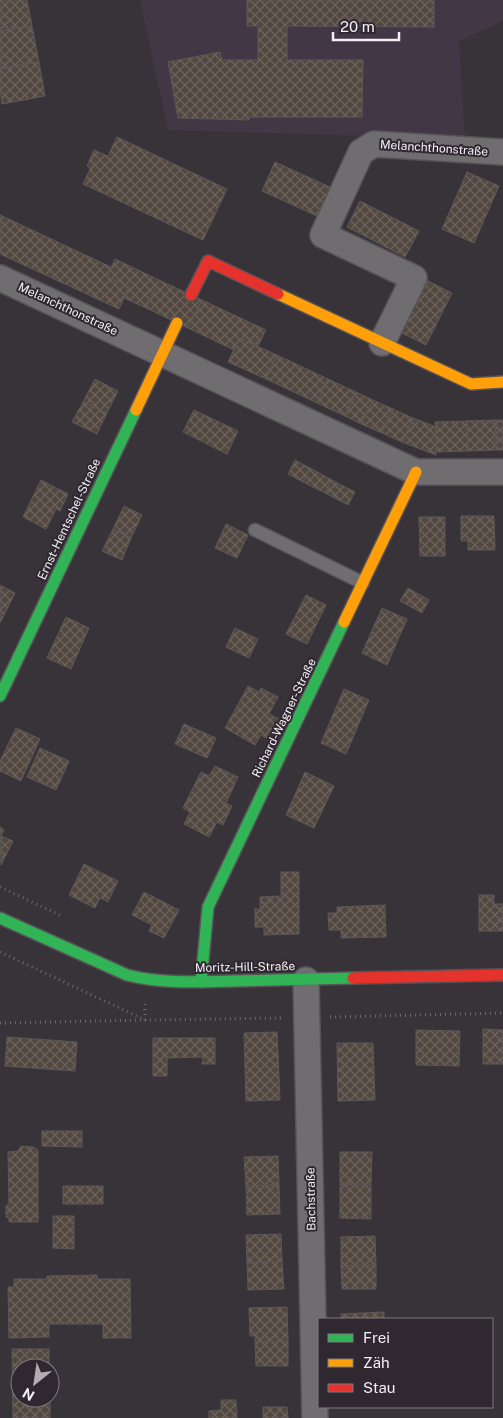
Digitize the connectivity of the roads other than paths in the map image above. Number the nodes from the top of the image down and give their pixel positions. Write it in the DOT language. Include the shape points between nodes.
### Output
graph roads {
  1 [pos="503,152"];
  2 [pos="0,278"];
  3 [pos="191,295"];
  4 [pos="177,323"];
  5 [pos="382,343"];
  6 [pos="162,354"];
  7 [pos="503,382"];
  8 [pos="416,472"];
  9 [pos="503,472"];
  10 [pos="255,530"];
  11 [pos="363,583"];
  12 [pos="0,696"];
  13 [pos="0,918"];
  14 [pos="503,976"];
  15 [pos="306,980"];
  16 [pos="201,982"];
  17 [pos="315,1418"];
  1 -- 5 [label="street, Melanchthonstraße" via="374,144 361,152 323,235 414,278"];
  2 -- 6 [label="street, Melanchthonstraße"];
  3 -- 5 [label="street" via="208,261"];
  4 -- 6 [label="street"];
  5 -- 7 [label="street" via="471,384"];
  6 -- 8 [label="street, Melanchthonstraße"];
  6 -- 12 [label="street, Ernst-Hentschel-Straße"];
  8 -- 9 [label="street, Melanchthonstraße"];
  8 -- 11 [label="street, Richard-Wagner-Straße"];
  10 -- 11 [label="lane"];
  11 -- 16 [label="street, Richard-Wagner-Straße" via="208,907"];
  13 -- 16 [label="street, Moritz-Hill-Straße" via="105,966 146,980"];
  14 -- 15 [label="street, Moritz-Hill-Straße"];
  15 -- 16 [label="street, Moritz-Hill-Straße"];
  15 -- 17 [label="street, Bachstraße"];
}
